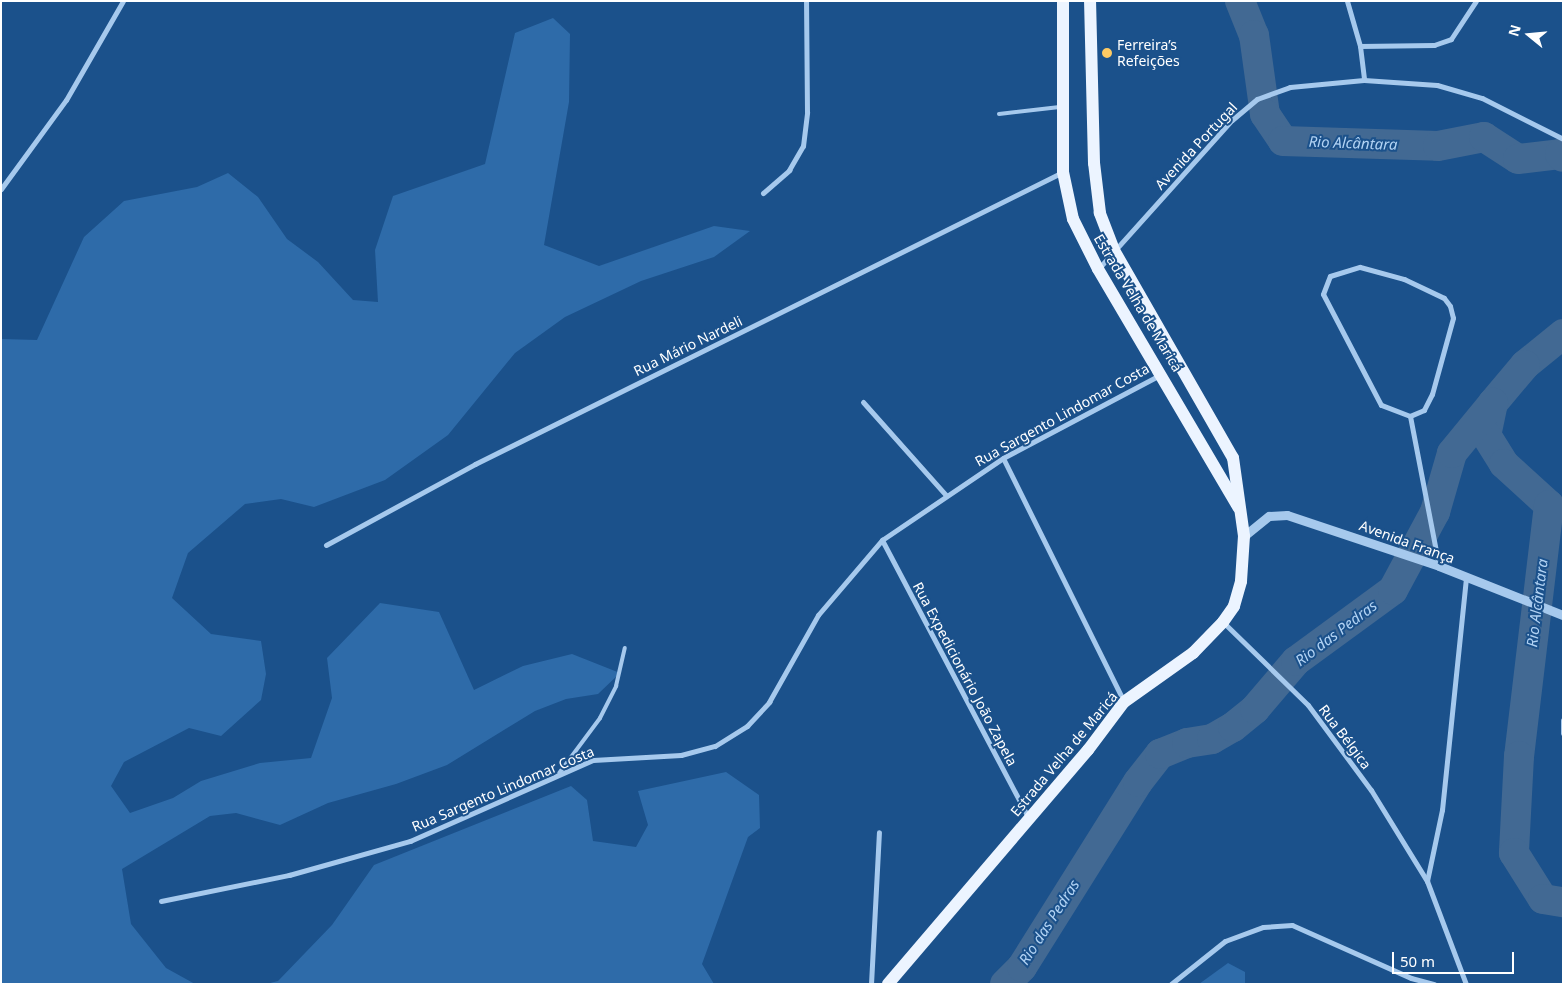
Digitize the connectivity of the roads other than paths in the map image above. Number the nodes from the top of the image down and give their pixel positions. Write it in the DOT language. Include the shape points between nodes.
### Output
graph roads {
  1 [pos="124,1"];
  2 [pos="806,1"];
  3 [pos="1063,1"];
  4 [pos="1090,1"];
  5 [pos="1347,1"];
  6 [pos="1476,1"];
  7 [pos="1360,46"];
  8 [pos="1364,80"];
  9 [pos="1063,107"];
  10 [pos="999,114"];
  11 [pos="1563,139"];
  12 [pos="1063,172"];
  13 [pos="1,189"];
  14 [pos="763,193"];
  15 [pos="1114,250"];
  16 [pos="1098,269"];
  17 [pos="1162,374"];
  18 [pos="863,402"];
  19 [pos="1410,416"];
  20 [pos="1003,458"];
  21 [pos="946,495"];
  22 [pos="1242,514"];
  23 [pos="1244,536"];
  24 [pos="882,540"];
  25 [pos="326,545"];
  26 [pos="1439,566"];
  27 [pos="1466,579"];
  28 [pos="1560,614"];
  29 [pos="1224,622"];
  30 [pos="625,648"];
  31 [pos="1124,702"];
  32 [pos="1563,720"];
  33 [pos="1563,733"];
  34 [pos="557,776"];
  35 [pos="1029,819"];
  36 [pos="879,832"];
  37 [pos="1427,882"];
  38 [pos="161,901"];
  39 [pos="871,984"];
  40 [pos="888,984"];
  41 [pos="1171,984"];
  42 [pos="1434,984"];
  43 [pos="1466,984"];
  1 -- 13 [label="street" via="66,100"];
  2 -- 14 [label="street" via="808,112 802,146 789,170"];
  3 -- 9 [label="main road, Estrada Velha de Maricá"];
  4 -- 15 [label="main road, Estrada Velha de Maricá" via="1094,163 1100,212"];
  5 -- 7 [label="street"];
  6 -- 7 [label="street" via="1451,39 1434,45"];
  7 -- 8 [label="street"];
  8 -- 11 [label="street, Avenida Portugal" via="1437,85 1482,98"];
  8 -- 15 [label="street, Avenida Portugal" via="1290,87 1256,99 1232,120"];
  9 -- 10 [label="lane"];
  9 -- 12 [label="main road, Estrada Velha de Maricá"];
  12 -- 16 [label="main road, Estrada Velha de Maricá" via="1073,219"];
  12 -- 25 [label="street, Rua Mário Nardeli" via="484,459"];
  15 -- 16 [label="street, Avenida Portugal"];
  15 -- 22 [label="main road, Estrada Velha de Maricá" via="1233,458"];
  16 -- 17 [label="main road, Estrada Velha de Maricá"];
  17 -- 20 [label="street, Rua Sargento Lindomar Costa"];
  17 -- 22 [label="main road, Estrada Velha de Maricá"];
  18 -- 21 [label="street"];
  19 -- 19 [label="street" via="1381,405 1323,294 1330,276 1344,269 1374,269 1412,282 1444,298 1450,306 1453,318 1432,394 1424,410"];
  19 -- 26 [label="street"];
  20 -- 21 [label="street, Rua Sargento Lindomar Costa"];
  20 -- 31 [label="street"];
  21 -- 24 [label="street, Rua Sargento Lindomar Costa"];
  22 -- 23 [label="main road, Estrada Velha de Maricá"];
  23 -- 26 [label="street, Avenida França" via="1269,516 1287,515"];
  23 -- 29 [label="main road, Estrada Velha de Maricá" via="1242,581 1234,606"];
  24 -- 34 [label="street, Rua Sargento Lindomar Costa" via="818,615 769,702 747,726 715,746 682,755 593,760"];
  24 -- 35 [label="street, Rua Expedicionário João Zapela"];
  26 -- 27 [label="street, Avenida França"];
  27 -- 28 [label="street, Avenida França"];
  27 -- 37 [label="street" via="1442,810"];
  29 -- 31 [label="main road, Estrada Velha de Maricá" via="1193,653"];
  29 -- 37 [label="street, Rua Bélgica" via="1308,705 1371,790"];
  30 -- 34 [label="lane" via="616,686 600,718"];
  31 -- 35 [label="main road, Estrada Velha de Maricá"];
  32 -- 33 [label="street"];
  34 -- 38 [label="street, Rua Sargento Lindomar Costa" via="410,841 289,875"];
  35 -- 40 [label="main road, Estrada Velha de Maricá"];
  36 -- 39 [label="street"];
  37 -- 43 [label="street, Rua Bélgica"];
  41 -- 42 [label="street" via="1225,941 1263,927 1292,925 1411,978"];
}
